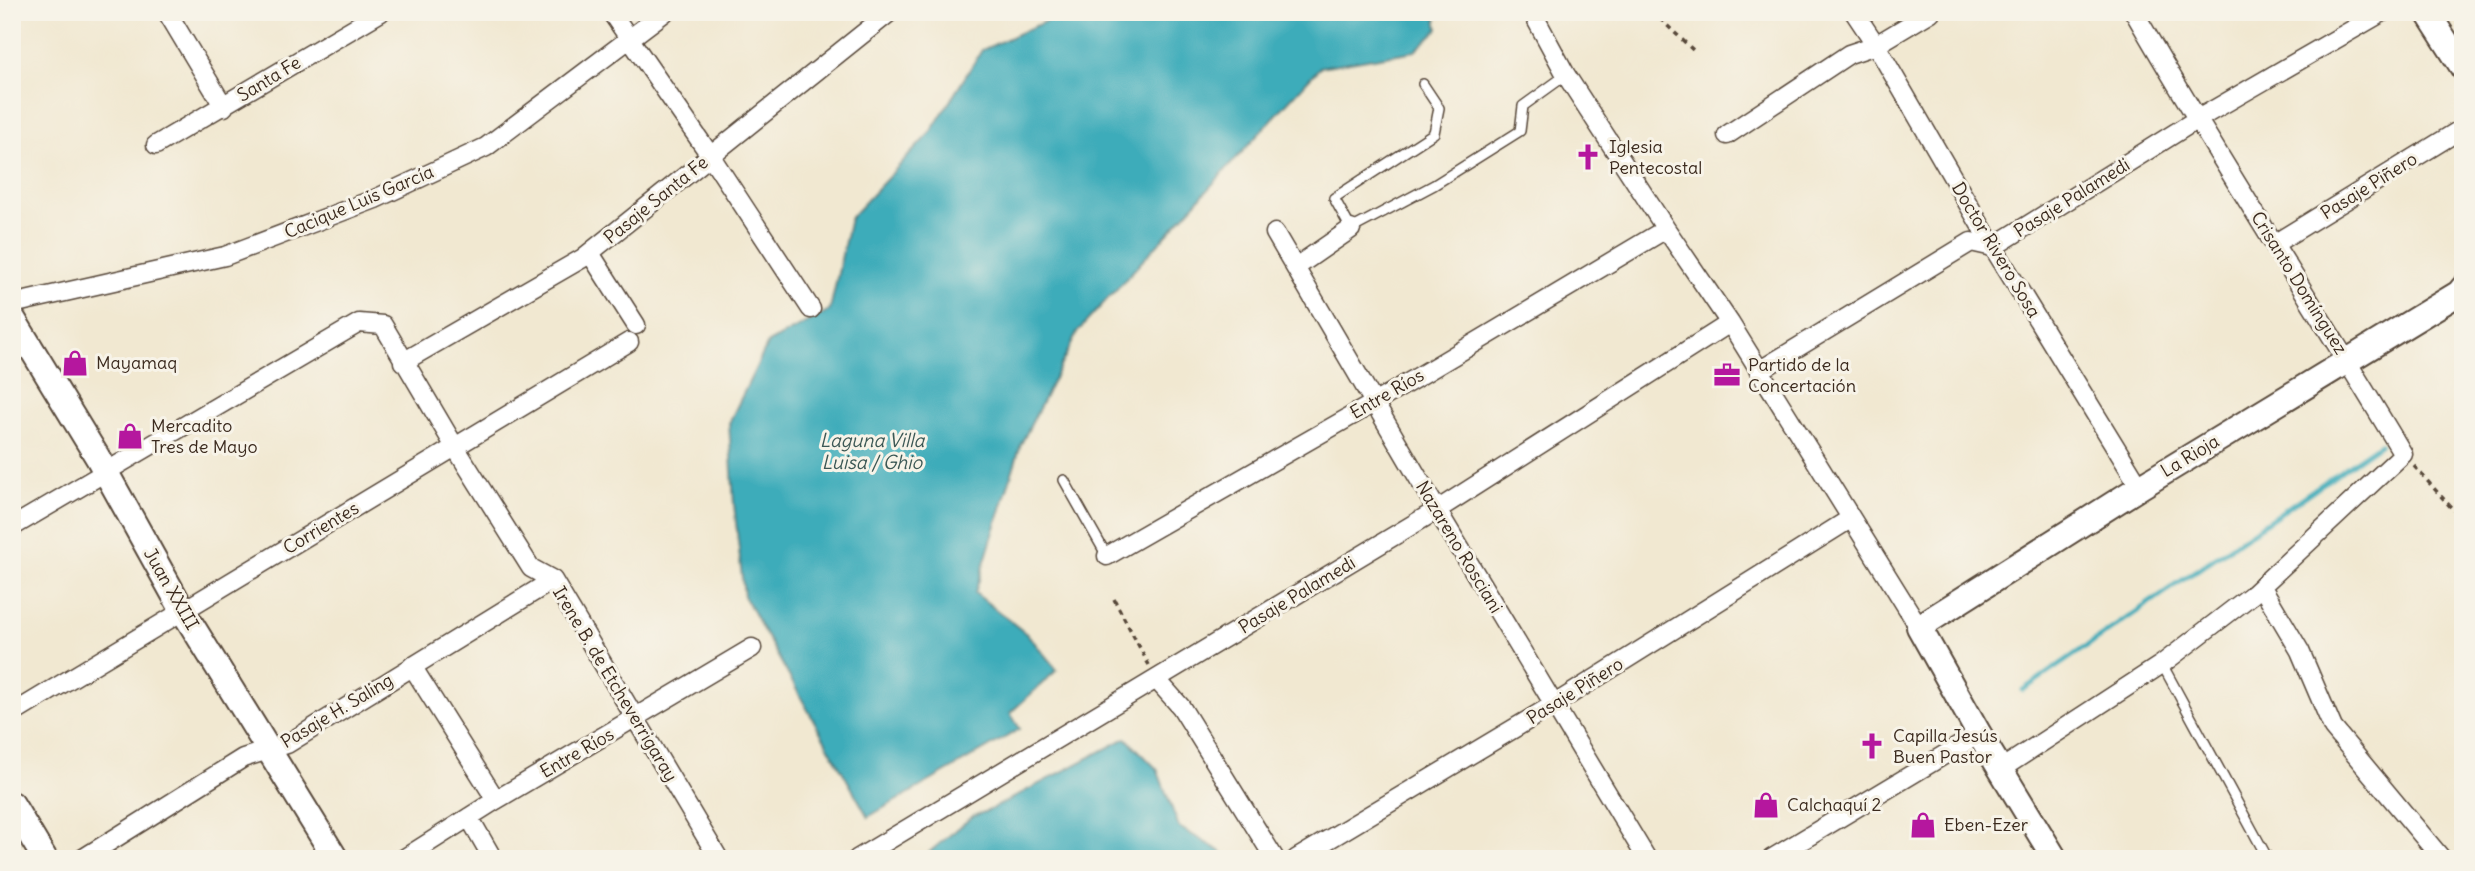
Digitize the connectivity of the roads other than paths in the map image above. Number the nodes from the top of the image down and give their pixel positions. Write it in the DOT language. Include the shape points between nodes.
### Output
graph roads {
  1 [pos="167,12"];
  2 [pos="381,12"];
  3 [pos="611,12"];
  4 [pos="665,12"];
  5 [pos="891,12"];
  6 [pos="1854,12"];
  7 [pos="1931,12"];
  8 [pos="2134,12"];
  9 [pos="2383,12"];
  10 [pos="2427,12"];
  11 [pos="1535,14"];
  12 [pos="630,40"];
  13 [pos="1876,45"];
  14 [pos="2463,68"];
  15 [pos="1566,75"];
  16 [pos="1423,85"];
  17 [pos="224,107"];
  18 [pos="2196,120"];
  19 [pos="2463,128"];
  20 [pos="1727,135"];
  21 [pos="156,145"];
  22 [pos="710,155"];
  23 [pos="1350,229"];
  24 [pos="1666,229"];
  25 [pos="1275,233"];
  26 [pos="2274,244"];
  27 [pos="1993,247"];
  28 [pos="590,253"];
  29 [pos="1296,267"];
  30 [pos="2463,288"];
  31 [pos="12,304"];
  32 [pos="811,309"];
  33 [pos="12,317"];
  34 [pos="1730,323"];
  35 [pos="2347,360"];
  36 [pos="403,362"];
  37 [pos="1759,371"];
  38 [pos="1374,402"];
  39 [pos="454,447"];
  40 [pos="105,473"];
  41 [pos="1064,480"];
  42 [pos="2140,486"];
  43 [pos="1437,510"];
  44 [pos="1850,519"];
  45 [pos="12,527"];
  46 [pos="1107,556"];
  47 [pos="553,580"];
  48 [pos="2262,587"];
  49 [pos="183,611"];
  50 [pos="1919,627"];
  51 [pos="752,648"];
  52 [pos="2162,664"];
  53 [pos="412,666"];
  54 [pos="1157,680"];
  55 [pos="1553,705"];
  56 [pos="12,714"];
  57 [pos="637,718"];
  58 [pos="1979,734"];
  59 [pos="267,750"];
  60 [pos="2001,769"];
  61 [pos="496,800"];
  62 [pos="12,804"];
  63 [pos="469,817"];
  64 [pos="46,859"];
  65 [pos="82,859"];
  66 [pos="336,859"];
  67 [pos="403,859"];
  68 [pos="493,859"];
  69 [pos="719,859"];
  70 [pos="858,859"];
  71 [pos="1276,859"];
  72 [pos="1296,859"];
  73 [pos="1647,859"];
  74 [pos="1771,859"];
  75 [pos="2055,859"];
  76 [pos="2268,859"];
  77 [pos="2442,859"];
  1 -- 17 [label="street"];
  2 -- 17 [label="street, Santa Fe"];
  3 -- 12 [label="street"];
  4 -- 12 [label="street, Cacique Luis García"];
  5 -- 22 [label="street, Pasaje Santa Fe"];
  6 -- 13 [label="street, Doctor Rivero Sosa"];
  7 -- 13 [label="street"];
  8 -- 18 [label="street, Crisanto Domínguez"];
  9 -- 18 [label="street, Pasaje Palamedi"];
  10 -- 14 [label="street"];
  11 -- 15 [label="street"];
  12 -- 22 [label="street"];
  12 -- 31 [label="street, Cacique Luis García" via="486,147 375,200 225,256"];
  13 -- 20 [label="street" via="1849,54"];
  13 -- 27 [label="street, Doctor Rivero Sosa"];
  15 -- 23 [label="lane" via="1523,106 1520,131"];
  15 -- 24 [label="street"];
  16 -- 23 [label="lane" via="1439,108 1434,133 1334,198"];
  17 -- 21 [label="street, Santa Fe"];
  18 -- 26 [label="street, Crisanto Domínguez"];
  18 -- 27 [label="street, Pasaje Palamedi"];
  19 -- 26 [label="street, Pasaje Piñero"];
  22 -- 28 [label="street, Pasaje Santa Fe"];
  22 -- 32 [label="street"];
  23 -- 29 [label="street"];
  24 -- 34 [label="street"];
  24 -- 38 [label="street, Entre Ríos"];
  25 -- 29 [label="street, Nazareno Rosciani"];
  26 -- 35 [label="street, Crisanto Domínguez"];
  27 -- 37 [label="street, Pasaje Palamedi" via="1971,242"];
  27 -- 42 [label="street, Doctor Rivero Sosa"];
  28 -- 36 [label="street, Pasaje Santa Fe"];
  28 -- 39 [label="street, Corrientes" via="632,334"];
  29 -- 38 [label="street, Nazareno Rosciani"];
  30 -- 35 [label="street, La Rioja"];
  33 -- 40 [label="street, Juan XXIII"];
  34 -- 37 [label="street"];
  34 -- 43 [label="street, Pasaje Palamedi"];
  35 -- 42 [label="street, La Rioja"];
  35 -- 48 [label="street, Crisanto Domínguez" via="2403,454"];
  36 -- 39 [label="street, Irene B. de Etcheverrigaray"];
  36 -- 40 [label="street, Irene B. de Etcheverrigaray" via="383,325 359,323"];
  37 -- 44 [label="street"];
  38 -- 43 [label="street, Nazareno Rosciani"];
  38 -- 46 [label="street, Entre Ríos"];
  39 -- 47 [label="street, Irene B. de Etcheverrigaray" via="531,568"];
  39 -- 49 [label="street, Corrientes"];
  40 -- 45 [label="street"];
  40 -- 49 [label="street, Juan XXIII"];
  41 -- 46 [label="lane"];
  42 -- 50 [label="street, La Rioja"];
  43 -- 54 [label="street, Pasaje Palamedi"];
  43 -- 55 [label="street, Nazareno Rosciani"];
  44 -- 50 [label="street"];
  44 -- 55 [label="street, Pasaje Piñero"];
  47 -- 53 [label="street, Pasaje H. Saling"];
  47 -- 57 [label="street, Irene B. de Etcheverrigaray"];
  48 -- 52 [label="street"];
  48 -- 77 [label="street" via="2300,651 2333,728"];
  49 -- 56 [label="street, Corrientes"];
  49 -- 59 [label="street, Juan XXIII"];
  50 -- 58 [label="street"];
  51 -- 57 [label="street, Entre Ríos"];
  52 -- 60 [label="street"];
  52 -- 76 [label="lane"];
  53 -- 59 [label="street, Pasaje H. Saling" via="287,744"];
  53 -- 61 [label="street"];
  54 -- 70 [label="street, Pasaje Palamedi"];
  54 -- 71 [label="street" via="1181,707"];
  55 -- 72 [label="street, Pasaje Piñero"];
  55 -- 73 [label="street, Nazareno Rosciani"];
  57 -- 61 [label="street, Entre Ríos"];
  57 -- 69 [label="street, Irene B. de Etcheverrigaray"];
  58 -- 60 [label="street"];
  58 -- 74 [label="street"];
  59 -- 65 [label="street, Pasaje H. Saling" via="243,758"];
  59 -- 66 [label="street, Juan XXIII"];
  60 -- 75 [label="street"];
  61 -- 63 [label="street, Entre Ríos"];
  62 -- 64 [label="street"];
  63 -- 67 [label="street, Entre Ríos"];
  63 -- 68 [label="street"];
}
